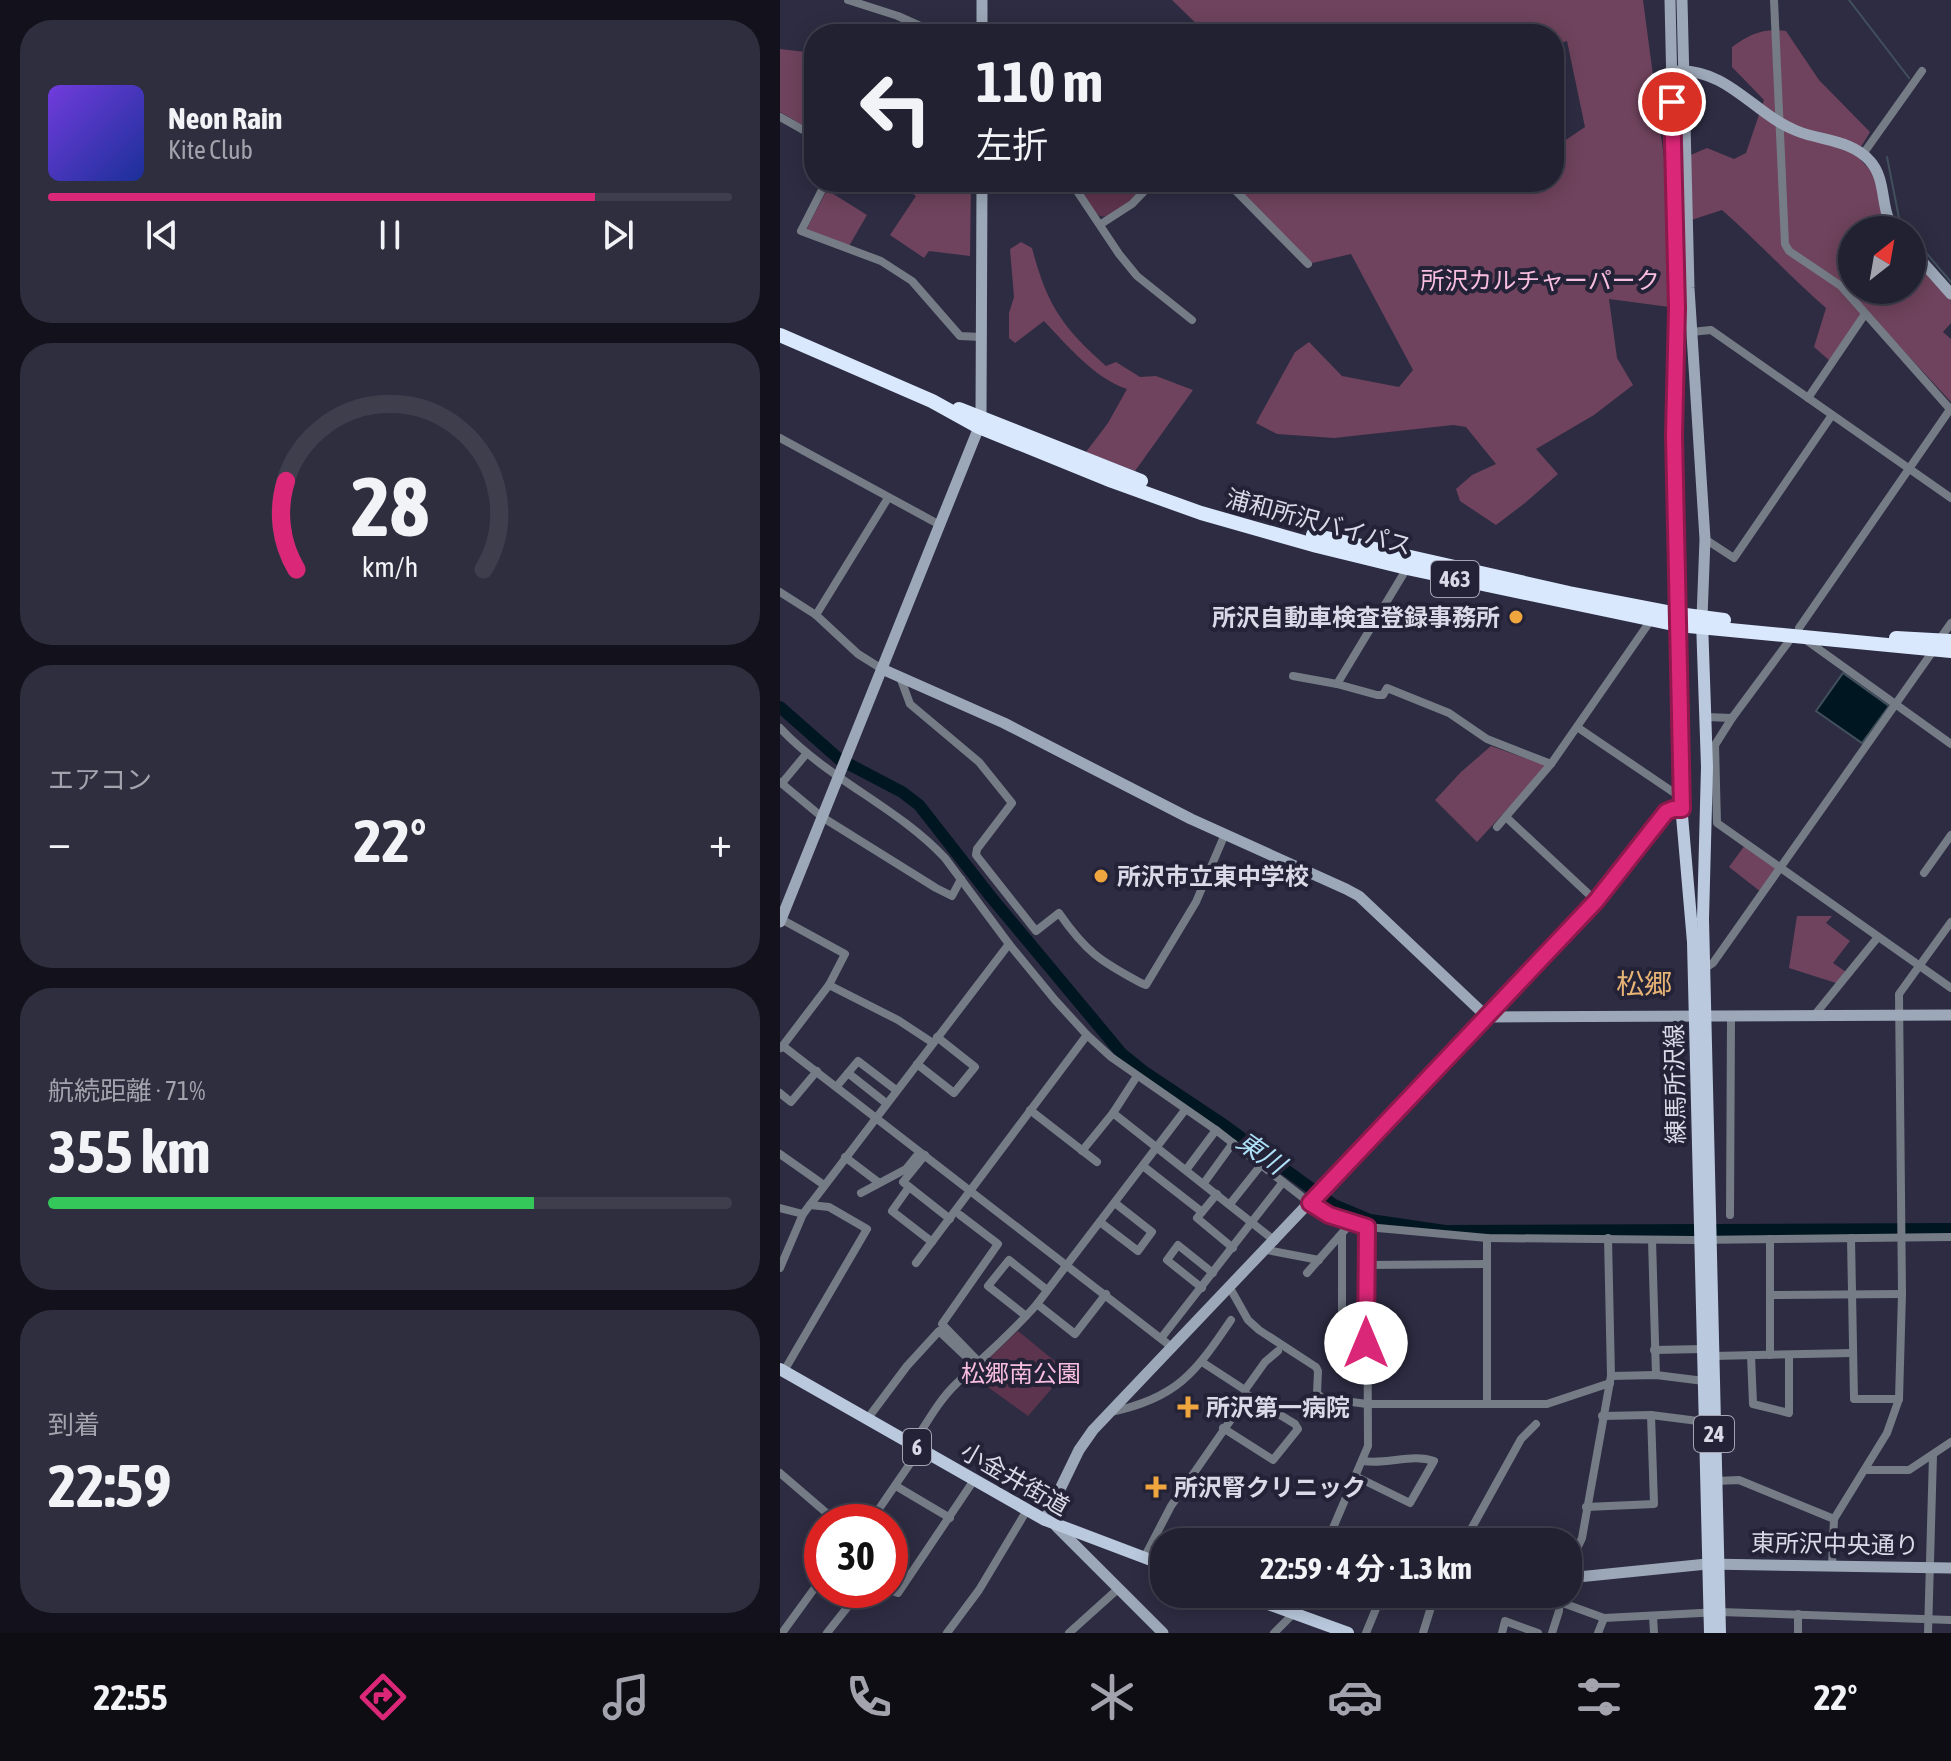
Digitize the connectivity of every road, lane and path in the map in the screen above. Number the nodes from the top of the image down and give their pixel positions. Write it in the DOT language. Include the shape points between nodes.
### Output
graph roads {
  1 [pos="848,0"];
  2 [pos="982,0"];
  3 [pos="1670,0"];
  4 [pos="1682,0"];
  5 [pos="1774,0"];
  6 [pos="916,24"];
  7 [pos="982,24"];
  8 [pos="1678,71"];
  9 [pos="1922,71"];
  10 [pos="780,117"];
  11 [pos="1779,122"];
  12 [pos="804,130"];
  13 [pos="1863,154"];
  14 [pos="821,192"];
  15 [pos="982,192"];
  16 [pos="1078,192"];
  17 [pos="1143,192"];
  18 [pos="1237,192"];
  19 [pos="1888,216"];
  20 [pos="1101,224"];
  21 [pos="1308,264"];
  22 [pos="1926,266"];
  23 [pos="1951,294"];
  24 [pos="1865,314"];
  25 [pos="1192,320"];
  26 [pos="1691,332"];
  27 [pos="780,335"];
  28 [pos="981,337"];
  29 [pos="1808,398"];
  30 [pos="1951,409"];
  31 [pos="1832,415"];
  32 [pos="980,421"];
  33 [pos="780,438"];
  34 [pos="1908,469"];
  35 [pos="888,498"];
  36 [pos="1951,498"];
  37 [pos="940,525"];
  38 [pos="1705,539"];
  39 [pos="1407,568"];
  40 [pos="780,592"];
  41 [pos="816,615"];
  42 [pos="1651,620"];
  43 [pos="1678,620"];
  44 [pos="1702,623"];
  45 [pos="1951,623"];
  46 [pos="1798,634"];
  47 [pos="1941,644"];
  48 [pos="1951,651"];
  49 [pos="882,669"];
  50 [pos="1293,676"];
  51 [pos="900,677"];
  52 [pos="1337,684"];
  53 [pos="1895,705"];
  54 [pos="1706,717"];
  55 [pos="1732,718"];
  56 [pos="1577,727"];
  57 [pos="780,728"];
  58 [pos="1951,744"];
  59 [pos="807,753"];
  60 [pos="1551,764"];
  61 [pos="838,775"];
  62 [pos="781,782"];
  63 [pos="1680,793"];
  64 [pos="1682,809"];
  65 [pos="822,817"];
  66 [pos="1506,817"];
  67 [pos="1497,827"];
  68 [pos="1225,834"];
  69 [pos="1951,835"];
  70 [pos="1781,869"];
  71 [pos="1924,873"];
  72 [pos="961,879"];
  73 [pos="1596,901"];
  74 [pos="781,920"];
  75 [pos="1951,922"];
  76 [pos="1878,937"];
  77 [pos="1009,944"];
  78 [pos="1920,966"];
  79 [pos="1704,969"];
  80 [pos="829,985"];
  81 [pos="1951,988"];
  82 [pos="1898,1015"];
  83 [pos="1951,1015"];
  84 [pos="1487,1017"];
  85 [pos="1701,1017"];
  86 [pos="1731,1017"];
  87 [pos="1813,1017"];
  88 [pos="1087,1035"];
  89 [pos="935,1040"];
  90 [pos="782,1048"];
  91 [pos="917,1064"];
  92 [pos="817,1071"];
  93 [pos="848,1073"];
  94 [pos="1137,1076"];
  95 [pos="837,1086"];
  96 [pos="896,1090"];
  97 [pos="780,1093"];
  98 [pos="886,1103"];
  99 [pos="1030,1110"];
  100 [pos="1185,1110"];
  101 [pos="1113,1113"];
  102 [pos="876,1117"];
  103 [pos="1216,1130"];
  104 [pos="1233,1143"];
  105 [pos="1158,1147"];
  106 [pos="1082,1151"];
  107 [pos="923,1153"];
  108 [pos="780,1154"];
  109 [pos="845,1157"];
  110 [pos="1097,1162"];
  111 [pos="1261,1165"];
  112 [pos="1143,1166"];
  113 [pos="1186,1170"];
  114 [pos="878,1182"];
  115 [pos="1283,1182"];
  116 [pos="1204,1183"];
  117 [pos="824,1185"];
  118 [pos="909,1187"];
  119 [pos="972,1190"];
  120 [pos="861,1193"];
  121 [pos="1217,1194"];
  122 [pos="1311,1202"];
  123 [pos="1115,1203"];
  124 [pos="1230,1204"];
  125 [pos="810,1205"];
  126 [pos="780,1208"];
  127 [pos="1202,1212"];
  128 [pos="803,1214"];
  129 [pos="960,1215"];
  130 [pos="1730,1215"];
  131 [pos="950,1219"];
  132 [pos="1100,1222"];
  133 [pos="1252,1223"];
  134 [pos="1351,1223"];
  135 [pos="1367,1227"];
  136 [pos="1342,1235"];
  137 [pos="1901,1236"];
  138 [pos="1706,1237"];
  139 [pos="1951,1237"];
  140 [pos="1487,1238"];
  141 [pos="1608,1238"];
  142 [pos="1851,1238"];
  143 [pos="1770,1239"];
  144 [pos="1652,1240"];
  145 [pos="932,1242"];
  146 [pos="1271,1245"];
  147 [pos="1233,1248"];
  148 [pos="1319,1260"];
  149 [pos="916,1263"];
  150 [pos="1068,1264"];
  151 [pos="1487,1264"];
  152 [pos="1367,1265"];
  153 [pos="780,1268"];
  154 [pos="1213,1273"];
  155 [pos="1307,1273"];
  156 [pos="1202,1288"];
  157 [pos="1230,1288"];
  158 [pos="1047,1290"];
  159 [pos="1106,1294"];
  160 [pos="1852,1294"];
  161 [pos="1902,1294"];
  162 [pos="1770,1295"];
  163 [pos="1037,1304"];
  164 [pos="1026,1316"];
  165 [pos="1231,1320"];
  166 [pos="1162,1337"];
  167 [pos="1366,1343"];
  168 [pos="1173,1348"];
  169 [pos="1654,1350"];
  170 [pos="1278,1351"];
  171 [pos="1708,1352"];
  172 [pos="1853,1353"];
  173 [pos="1751,1355"];
  174 [pos="1770,1355"];
  175 [pos="1789,1355"];
  176 [pos="1202,1362"];
  177 [pos="978,1365"];
  178 [pos="782,1370"];
  179 [pos="1656,1375"];
  180 [pos="1610,1379"];
  181 [pos="1704,1381"];
  182 [pos="1245,1392"];
  183 [pos="1899,1399"];
  184 [pos="1487,1402"];
  185 [pos="1367,1404"];
  186 [pos="1110,1412"];
  187 [pos="1651,1415"];
  188 [pos="1602,1416"];
  189 [pos="868,1418"];
  190 [pos="1706,1422"];
  191 [pos="1536,1424"];
  192 [pos="1223,1428"];
  193 [pos="1951,1442"];
  194 [pos="916,1446"];
  195 [pos="1933,1455"];
  196 [pos="1363,1461"];
  197 [pos="1865,1470"];
  198 [pos="780,1473"];
  199 [pos="1355,1476"];
  200 [pos="974,1480"];
  201 [pos="1716,1481"];
  202 [pos="896,1486"];
  203 [pos="816,1504"];
  204 [pos="883,1504"];
  205 [pos="1586,1507"];
  206 [pos="1027,1510"];
  207 [pos="950,1518"];
  208 [pos="1834,1519"];
  209 [pos="1050,1523"];
  210 [pos="1333,1528"];
  211 [pos="1472,1528"];
  212 [pos="1582,1538"];
  213 [pos="1144,1558"];
  214 [pos="1150,1560"];
  215 [pos="1713,1564"];
  216 [pos="1832,1566"];
  217 [pos="1931,1568"];
  218 [pos="1951,1568"];
  219 [pos="1582,1577"];
  220 [pos="908,1579"];
  221 [pos="1119,1588"];
  222 [pos="804,1603"];
  223 [pos="847,1608"];
  224 [pos="1280,1608"];
  225 [pos="1297,1608"];
  226 [pos="1376,1608"];
  227 [pos="1431,1608"];
  228 [pos="1558,1608"];
  229 [pos="1582,1608"];
  230 [pos="1715,1612"];
  231 [pos="1294,1613"];
  232 [pos="1798,1614"];
  233 [pos="1653,1616"];
  234 [pos="1604,1618"];
  235 [pos="1929,1620"];
  236 [pos="1951,1620"];
  237 [pos="782,1633"];
  238 [pos="827,1633"];
  239 [pos="947,1633"];
  240 [pos="1069,1633"];
  241 [pos="1163,1633"];
  242 [pos="1274,1633"];
  243 [pos="1348,1633"];
  244 [pos="1366,1633"];
  245 [pos="1423,1633"];
  246 [pos="1502,1633"];
  247 [pos="1538,1633"];
  248 [pos="1552,1633"];
  249 [pos="1598,1633"];
  250 [pos="1654,1633"];
  251 [pos="1710,1633"];
  252 [pos="1720,1633"];
  253 [pos="1798,1633"];
  254 [pos="1928,1633"];
  1 -- 6 [label="street"];
  2 -- 7 [label="street"];
  3 -- 8 [label="street"];
  4 -- 8 [label="street"];
  5 -- 11 [label="street"];
  8 -- 11 [label="street" via="1725,82"];
  8 -- 26 [label="street"];
  8 -- 43 [label="street"];
  9 -- 13 [label="street"];
  10 -- 12 [label="street"];
  11 -- 13 [label="street"];
  11 -- 24 [label="street" via="1785,244 1841,286"];
  13 -- 19 [label="street" via="1877,170"];
  14 -- 28 [label="street" via="801,231 881,261 920,287 960,336"];
  15 -- 28 [label="street"];
  16 -- 20 [label="street"];
  17 -- 20 [label="street"];
  18 -- 21 [label="street"];
  20 -- 25 [label="street" via="1137,276"];
  22 -- 23 [label="street"];
  24 -- 29 [label="street"];
  24 -- 30 [label="street"];
  26 -- 29 [label="street" via="1711,330"];
  26 -- 38 [label="street"];
  27 -- 32 [label="highway, 浦和所沢バイパス / 463"];
  28 -- 32 [label="street"];
  29 -- 31 [label="street"];
  30 -- 34 [label="street"];
  31 -- 34 [label="street"];
  31 -- 38 [label="street" via="1734,558"];
  32 -- 37 [label="street"];
  32 -- 39 [label="highway, 浦和所沢バイパス / 463" via="1112,481 1201,513"];
  32 -- 43 [label="highway, 浦和所沢バイパス / 463" via="1204,504 1309,534"];
  33 -- 35 [label="street"];
  34 -- 36 [label="street"];
  34 -- 46 [label="street"];
  35 -- 37 [label="street"];
  35 -- 41 [label="street"];
  37 -- 49 [label="street"];
  38 -- 44 [label="street"];
  39 -- 42 [label="highway, 浦和所沢バイパス / 463"];
  39 -- 52 [label="street"];
  40 -- 41 [label="street"];
  41 -- 49 [label="street"];
  42 -- 43 [label="highway, 浦和所沢バイパス / 463"];
  42 -- 56 [label="street"];
  43 -- 44 [label="highway, 浦和所沢バイパス / 463"];
  43 -- 63 [label="main road, 練馬所沢線 / 24"];
  44 -- 46 [label="highway, 浦和所沢バイパス / 463"];
  44 -- 54 [label="main road, 練馬所沢線 / 24"];
  45 -- 47 [label="street"];
  46 -- 47 [label="highway, 浦和所沢バイパス / 463"];
  46 -- 53 [label="street"];
  46 -- 55 [label="street"];
  47 -- 48 [label="highway, 浦和所沢バイパス / 463"];
  47 -- 53 [label="street"];
  49 -- 51 [label="street"];
  49 -- 61 [label="street"];
  50 -- 52 [label="street"];
  51 -- 68 [label="street"];
  51 -- 68 [label="street" via="910,704 979,762 1012,803 976,855 1036,931 1059,913 1091,953 1141,983 1146,985 1189,916"];
  52 -- 60 [label="street" via="1377,695 1387,688 1449,713 1487,739"];
  53 -- 58 [label="street"];
  53 -- 70 [label="street"];
  54 -- 55 [label="street"];
  54 -- 79 [label="main road, 練馬所沢線 / 24"];
  55 -- 70 [label="street" via="1715,745 1717,823"];
  56 -- 60 [label="street"];
  56 -- 63 [label="street"];
  57 -- 59 [label="street"];
  59 -- 61 [label="street"];
  59 -- 62 [label="street"];
  60 -- 66 [label="street"];
  61 -- 65 [label="street"];
  61 -- 72 [label="street" via="926,838"];
  62 -- 65 [label="street"];
  63 -- 64 [label="main road, 練馬所沢線 / 24"];
  64 -- 73 [label="street" via="1666,812"];
  64 -- 85 [label="main road, 練馬所沢線 / 24"];
  65 -- 72 [label="street" via="952,896"];
  65 -- 74 [label="street"];
  66 -- 67 [label="street"];
  66 -- 73 [label="street"];
  68 -- 84 [label="street" via="1359,896"];
  69 -- 71 [label="street"];
  70 -- 76 [label="street"];
  70 -- 79 [label="street"];
  72 -- 77 [label="street"];
  73 -- 84 [label="street"];
  74 -- 80 [label="street" via="845,954"];
  75 -- 78 [label="street"];
  76 -- 78 [label="street"];
  76 -- 87 [label="street"];
  77 -- 88 [label="street"];
  77 -- 89 [label="street"];
  78 -- 81 [label="street"];
  78 -- 82 [label="street" via="1899,994"];
  79 -- 85 [label="main road, 練馬所沢線 / 24"];
  80 -- 89 [label="street"];
  80 -- 90 [label="street"];
  82 -- 83 [label="street"];
  82 -- 87 [label="street"];
  82 -- 137 [label="street"];
  84 -- 85 [label="street"];
  84 -- 122 [label="street"];
  85 -- 86 [label="street"];
  85 -- 138 [label="main road, 練馬所沢線 / 24"];
  86 -- 87 [label="street"];
  86 -- 130 [label="street"];
  88 -- 94 [label="street"];
  88 -- 99 [label="street"];
  89 -- 91 [label="street"];
  89 -- 91 [label="street" via="975,1067 954,1093"];
  90 -- 92 [label="street"];
  91 -- 96 [label="street"];
  92 -- 95 [label="street"];
  92 -- 97 [label="street" via="791,1102"];
  93 -- 95 [label="street"];
  93 -- 96 [label="street" via="858,1061"];
  93 -- 98 [label="street"];
  94 -- 100 [label="street"];
  94 -- 101 [label="street"];
  95 -- 102 [label="street"];
  96 -- 98 [label="street"];
  98 -- 102 [label="street"];
  99 -- 106 [label="street"];
  99 -- 119 [label="street"];
  100 -- 103 [label="street"];
  100 -- 105 [label="street"];
  101 -- 105 [label="street"];
  101 -- 106 [label="street"];
  102 -- 107 [label="street"];
  102 -- 109 [label="street"];
  103 -- 104 [label="street"];
  103 -- 113 [label="street"];
  104 -- 111 [label="street"];
  104 -- 116 [label="street"];
  105 -- 112 [label="street"];
  105 -- 113 [label="street"];
  106 -- 110 [label="street"];
  107 -- 114 [label="street" via="906,1169"];
  107 -- 118 [label="street" via="903,1182"];
  107 -- 119 [label="street"];
  108 -- 117 [label="street"];
  109 -- 114 [label="street"];
  109 -- 117 [label="street"];
  111 -- 115 [label="street"];
  111 -- 124 [label="street"];
  112 -- 123 [label="street"];
  112 -- 127 [label="street"];
  113 -- 116 [label="street"];
  114 -- 120 [label="street"];
  115 -- 122 [label="street"];
  115 -- 133 [label="street"];
  116 -- 121 [label="street"];
  117 -- 125 [label="street"];
  118 -- 131 [label="street"];
  118 -- 145 [label="street" via="892,1211"];
  119 -- 131 [label="street"];
  119 -- 150 [label="street"];
  121 -- 124 [label="street"];
  121 -- 127 [label="street"];
  122 -- 134 [label="street"];
  122 -- 146 [label="street"];
  123 -- 132 [label="street"];
  123 -- 132 [label="street" via="1152,1232 1138,1251"];
  124 -- 133 [label="street"];
  125 -- 128 [label="street"];
  125 -- 178 [label="street" via="829,1207 867,1229"];
  126 -- 128 [label="street"];
  127 -- 147 [label="street" via="1197,1218"];
  128 -- 153 [label="street"];
  129 -- 177 [label="street" via="998,1244 942,1324"];
  131 -- 145 [label="street"];
  132 -- 150 [label="street"];
  133 -- 146 [label="street"];
  133 -- 147 [label="street"];
  134 -- 135 [label="street"];
  134 -- 136 [label="street"];
  135 -- 140 [label="street"];
  135 -- 152 [label="street"];
  136 -- 148 [label="street"];
  136 -- 167 [label="street" via="1342,1341"];
  137 -- 139 [label="street"];
  137 -- 142 [label="street"];
  137 -- 161 [label="street"];
  138 -- 143 [label="street"];
  138 -- 144 [label="street"];
  138 -- 171 [label="main road, 24"];
  140 -- 141 [label="street"];
  140 -- 151 [label="street"];
  141 -- 144 [label="street"];
  141 -- 180 [label="street"];
  142 -- 143 [label="street"];
  142 -- 160 [label="street"];
  143 -- 162 [label="street"];
  144 -- 169 [label="street"];
  145 -- 149 [label="street"];
  146 -- 148 [label="street"];
  146 -- 157 [label="street"];
  147 -- 154 [label="street"];
  148 -- 155 [label="street"];
  150 -- 158 [label="street"];
  150 -- 159 [label="street"];
  151 -- 152 [label="street"];
  151 -- 184 [label="street"];
  152 -- 167 [label="street"];
  154 -- 156 [label="street"];
  154 -- 156 [label="street" via="1178,1245 1167,1260"];
  156 -- 166 [label="street"];
  157 -- 168 [label="street"];
  157 -- 185 [label="street" via="1248,1320 1316,1367 1319,1397"];
  158 -- 163 [label="street"];
  158 -- 164 [label="street" via="1009,1260 988,1286"];
  159 -- 163 [label="street" via="1075,1334"];
  159 -- 166 [label="street"];
  160 -- 161 [label="street"];
  160 -- 162 [label="street"];
  160 -- 172 [label="street"];
  161 -- 183 [label="street"];
  162 -- 174 [label="street"];
  163 -- 164 [label="street"];
  164 -- 177 [label="street"];
  165 -- 176 [label="street"];
  166 -- 168 [label="street"];
  167 -- 185 [label="street"];
  168 -- 186 [label="street"];
  169 -- 171 [label="street"];
  169 -- 179 [label="street"];
  170 -- 182 [label="street"];
  171 -- 173 [label="street"];
  171 -- 181 [label="main road, 24"];
  171 -- 201 [label="main road, 24"];
  172 -- 175 [label="street"];
  172 -- 183 [label="street" via="1854,1399"];
  173 -- 174 [label="street"];
  173 -- 175 [label="street" via="1753,1404 1789,1413"];
  174 -- 175 [label="street"];
  176 -- 182 [label="street"];
  176 -- 186 [label="street" via="1171,1390"];
  177 -- 189 [label="street" via="939,1331"];
  177 -- 194 [label="street" via="938,1405"];
  178 -- 189 [label="main road, 小金井街道 / 6"];
  179 -- 180 [label="street"];
  179 -- 181 [label="street"];
  180 -- 184 [label="street" via="1547,1404"];
  180 -- 188 [label="street"];
  181 -- 190 [label="main road, 24"];
  182 -- 192 [label="street"];
  182 -- 192 [label="street" via="1298,1429 1273,1460"];
  183 -- 197 [label="street"];
  184 -- 185 [label="street"];
  185 -- 196 [label="street"];
  186 -- 209 [label="street" via="1082,1445"];
  187 -- 188 [label="street"];
  187 -- 190 [label="street"];
  187 -- 205 [label="street" via="1654,1504"];
  188 -- 205 [label="street"];
  189 -- 194 [label="main road, 小金井街道 / 6"];
  190 -- 215 [label="main road, 24"];
  191 -- 211 [label="street" via="1521,1439"];
  192 -- 213 [label="street"];
  193 -- 195 [label="street"];
  194 -- 200 [label="main road, 小金井街道 / 6"];
  194 -- 202 [label="street"];
  195 -- 197 [label="street" via="1909,1470"];
  195 -- 217 [label="street"];
  196 -- 199 [label="street"];
  196 -- 199 [label="street" via="1421,1456 1434,1461 1410,1503"];
  197 -- 208 [label="street"];
  198 -- 203 [label="street"];
  199 -- 210 [label="street"];
  200 -- 206 [label="main road, 小金井街道 / 6"];
  200 -- 207 [label="street"];
  201 -- 208 [label="street" via="1739,1480"];
  201 -- 215 [label="main road, 24"];
  202 -- 204 [label="street"];
  202 -- 207 [label="street"];
  205 -- 212 [label="street"];
  206 -- 209 [label="main road, 小金井街道 / 6"];
  206 -- 239 [label="street"];
  207 -- 220 [label="street"];
  208 -- 216 [label="street"];
  209 -- 213 [label="main road, 6"];
  209 -- 221 [label="street, 小金井街道"];
  213 -- 214 [label="main road, 6"];
  215 -- 216 [label="street, 東所沢中央通り"];
  215 -- 219 [label="street, 東所沢中央通り"];
  215 -- 230 [label="main road, 24"];
  216 -- 217 [label="street, 東所沢中央通り"];
  217 -- 218 [label="street, 東所沢中央通り"];
  217 -- 235 [label="street"];
  221 -- 240 [label="street"];
  221 -- 241 [label="street, 小金井街道"];
  222 -- 237 [label="street"];
  223 -- 238 [label="street"];
  224 -- 231 [label="main road"];
  225 -- 231 [label="street"];
  226 -- 244 [label="street"];
  227 -- 245 [label="street"];
  228 -- 248 [label="street"];
  229 -- 234 [label="street"];
  230 -- 232 [label="street"];
  230 -- 233 [label="street"];
  230 -- 251 [label="main road, 24"];
  230 -- 252 [label="main road, 24"];
  231 -- 242 [label="street"];
  231 -- 243 [label="main road"];
  232 -- 235 [label="street"];
  232 -- 253 [label="street"];
  233 -- 234 [label="street"];
  233 -- 250 [label="street"];
  234 -- 249 [label="street"];
  235 -- 236 [label="street"];
  235 -- 254 [label="street"];
  246 -- 247 [label="street" via="1505,1621"];
}
